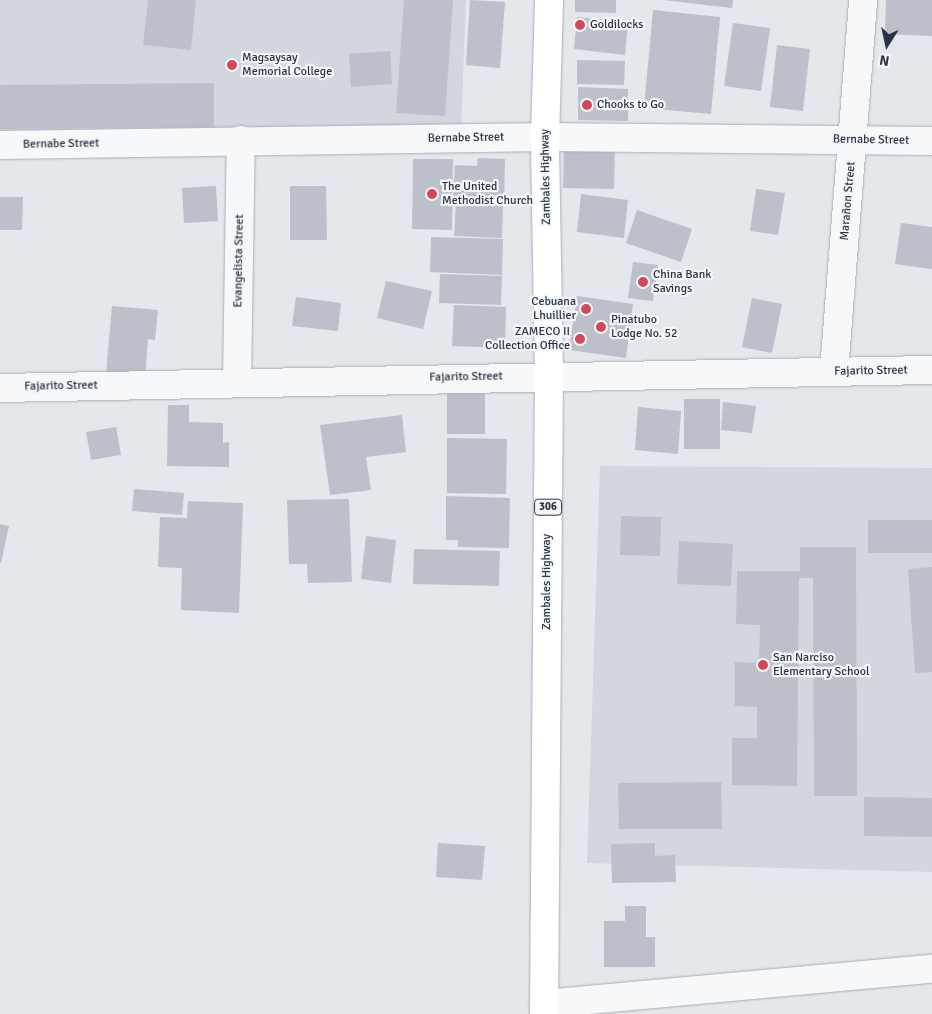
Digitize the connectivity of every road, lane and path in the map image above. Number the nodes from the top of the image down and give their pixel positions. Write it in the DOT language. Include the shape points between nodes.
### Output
graph roads {
  1 [pos="549,0"];
  2 [pos="863,0"];
  3 [pos="545,137"];
  4 [pos="852,139"];
  5 [pos="241,140"];
  6 [pos="932,141"];
  7 [pos="0,145"];
  8 [pos="932,370"];
  9 [pos="834,371"];
  10 [pos="549,375"];
  11 [pos="237,382"];
  12 [pos="0,388"];
  13 [pos="932,969"];
  14 [pos="544,1009"];
  1 -- 3 [label="main road, Zambales Highway / 306"];
  2 -- 4 [label="street, Marañon Street"];
  3 -- 4 [label="street, Bernabe Street"];
  3 -- 5 [label="street, Bernabe Street"];
  3 -- 10 [label="main road, Zambales Highway / 306"];
  4 -- 6 [label="street, Bernabe Street"];
  4 -- 9 [label="street, Marañon Street"];
  5 -- 7 [label="street, Bernabe Street"];
  5 -- 11 [label="street, Evangelista Street"];
  8 -- 9 [label="street, Fajarito Street"];
  9 -- 10 [label="street, Fajarito Street"];
  10 -- 11 [label="street, Fajarito Street"];
  10 -- 14 [label="main road, Zambales Highway / 306"];
  11 -- 12 [label="street, Fajarito Street"];
  13 -- 14 [label="street"];
}
